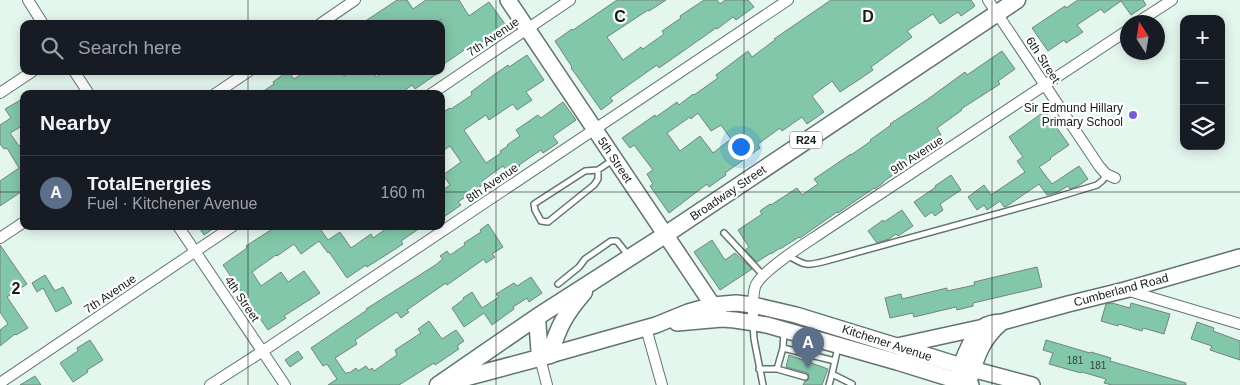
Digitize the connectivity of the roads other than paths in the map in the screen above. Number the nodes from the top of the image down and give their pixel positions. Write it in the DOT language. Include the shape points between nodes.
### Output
graph roads {
  1 [pos="28,0"];
  2 [pos="355,0"];
  3 [pos="508,0"];
  4 [pos="570,0"];
  5 [pos="788,0"];
  6 [pos="1017,0"];
  7 [pos="1172,0"];
  8 [pos="557,4"];
  9 [pos="993,7"];
  10 [pos="1149,15"];
  11 [pos="40,20"];
  12 [pos="326,20"];
  13 [pos="527,29"];
  14 [pos="1120,35"];
  15 [pos="27,75"];
  16 [pos="77,75"];
  17 [pos="243,75"];
  18 [pos="1045,86"];
  19 [pos="87,90"];
  20 [pos="221,90"];
  21 [pos="437,90"];
  22 [pos="0,93"];
  23 [pos="595,130"];
  24 [pos="614,159"];
  25 [pos="598,170"];
  26 [pos="1111,176"];
  27 [pos="20,225"];
  28 [pos="181,230"];
  29 [pos="227,230"];
  30 [pos="724,233"];
  31 [pos="665,234"];
  32 [pos="0,238"];
  33 [pos="195,252"];
  34 [pos="789,256"];
  35 [pos="630,257"];
  36 [pos="1240,257"];
  37 [pos="763,275"];
  38 [pos="595,280"];
  39 [pos="558,284"];
  40 [pos="1125,290"];
  41 [pos="712,305"];
  42 [pos="753,305"];
  43 [pos="536,317"];
  44 [pos="722,319"];
  45 [pos="753,322"];
  46 [pos="1002,322"];
  47 [pos="1240,324"];
  48 [pos="651,327"];
  49 [pos="984,327"];
  50 [pos="784,330"];
  51 [pos="838,345"];
  52 [pos="896,346"];
  53 [pos="783,348"];
  54 [pos="263,352"];
  55 [pos="545,357"];
  56 [pos="835,361"];
  57 [pos="759,368"];
  58 [pos="967,368"];
  59 [pos="777,370"];
  60 [pos="832,374"];
  61 [pos="805,377"];
  62 [pos="0,382"];
  63 [pos="852,384"];
  64 [pos="965,384"];
  65 [pos="210,385"];
  66 [pos="285,385"];
  67 [pos="439,385"];
  68 [pos="547,385"];
  69 [pos="662,385"];
  70 [pos="763,385"];
  71 [pos="829,385"];
  72 [pos="1032,385"];
  1 -- 11 [label="street"];
  2 -- 12 [label="street"];
  3 -- 13 [label="main road, 5th Street"];
  4 -- 8 [label="street, 7th Avenue"];
  5 -- 23 [label="street, 8th Avenue"];
  6 -- 9 [label="main road, Broadway Street / R24"];
  7 -- 10 [label="street"];
  8 -- 13 [label="street, 7th Avenue"];
  9 -- 18 [label="street, 6th Street"];
  9 -- 31 [label="main road, Broadway Street / R24"];
  13 -- 21 [label="street, 7th Avenue"];
  13 -- 23 [label="main road, 5th Street"];
  14 -- 18 [label="street, 9th Avenue"];
  15 -- 22 [label="street"];
  16 -- 19 [label="street"];
  17 -- 20 [label="street"];
  18 -- 26 [label="street, 6th Street" via="1099,166"];
  18 -- 34 [label="street, 9th Avenue"];
  23 -- 24 [label="main road, 5th Street"];
  23 -- 54 [label="street, 8th Avenue"];
  24 -- 25 [label="lane"];
  24 -- 31 [label="main road, 5th Street"];
  25 -- 25 [label="lane" via="585,171 534,204 541,221 548,222 594,185"];
  26 -- 34 [label="lane" via="1097,185 814,264 801,263"];
  27 -- 32 [label="street"];
  28 -- 33 [label="street, 4th Street"];
  29 -- 33 [label="street, 7th Avenue"];
  30 -- 37 [label="lane"];
  31 -- 35 [label="main road, Broadway Street / R24"];
  31 -- 41 [label="main road, 5th Street"];
  33 -- 54 [label="street, 4th Street"];
  33 -- 62 [label="street, 7th Avenue"];
  34 -- 37 [label="street, 9th Avenue"];
  35 -- 38 [label="main road, Broadway Street / R24"];
  35 -- 39 [label="lane" via="617,241 611,241"];
  36 -- 40 [label="main road, Cumberland Road"];
  37 -- 42 [label="street" via="756,286"];
  38 -- 43 [label="main road, Broadway Street / R24"];
  38 -- 55 [label="main road, R24" via="563,319"];
  40 -- 46 [label="main road, Cumberland Road"];
  40 -- 47 [label="street"];
  41 -- 42 [label="main road, Kitchener Avenue"];
  41 -- 44 [label="main road, 5th Street"];
  41 -- 48 [label="main road, Kitchener Avenue"];
  42 -- 45 [label="street"];
  42 -- 52 [label="main road, Kitchener Avenue"];
  43 -- 55 [label="main road"];
  43 -- 67 [label="main road, Broadway Street / R24"];
  44 -- 45 [label="main road, Kitchener Avenue"];
  44 -- 48 [label="main road, Kitchener Avenue"];
  45 -- 50 [label="main road, Kitchener Avenue"];
  45 -- 57 [label="lane"];
  46 -- 49 [label="main road, Cumberland Road"];
  46 -- 58 [label="main road" via="985,340"];
  48 -- 55 [label="main road, Kitchener Avenue"];
  48 -- 69 [label="street"];
  49 -- 52 [label="main road, Cumberland Road"];
  49 -- 58 [label="main road" via="972,340"];
  50 -- 51 [label="main road, Kitchener Avenue"];
  50 -- 53 [label="lane"];
  51 -- 56 [label="lane"];
  51 -- 64 [label="main road, Kitchener Avenue"];
  52 -- 58 [label="main road, Kitchener Avenue"];
  53 -- 56 [label="lane"];
  53 -- 59 [label="lane"];
  54 -- 65 [label="street, 8th Avenue"];
  54 -- 66 [label="street, 4th Street"];
  55 -- 67 [label="main road, Kitchener Avenue / R24"];
  55 -- 68 [label="street"];
  56 -- 60 [label="lane"];
  57 -- 59 [label="lane"];
  57 -- 70 [label="lane"];
  58 -- 64 [label="main road"];
  58 -- 72 [label="main road, Kitchener Avenue"];
  59 -- 61 [label="lane"];
  60 -- 63 [label="lane"];
  60 -- 71 [label="lane"];
}
